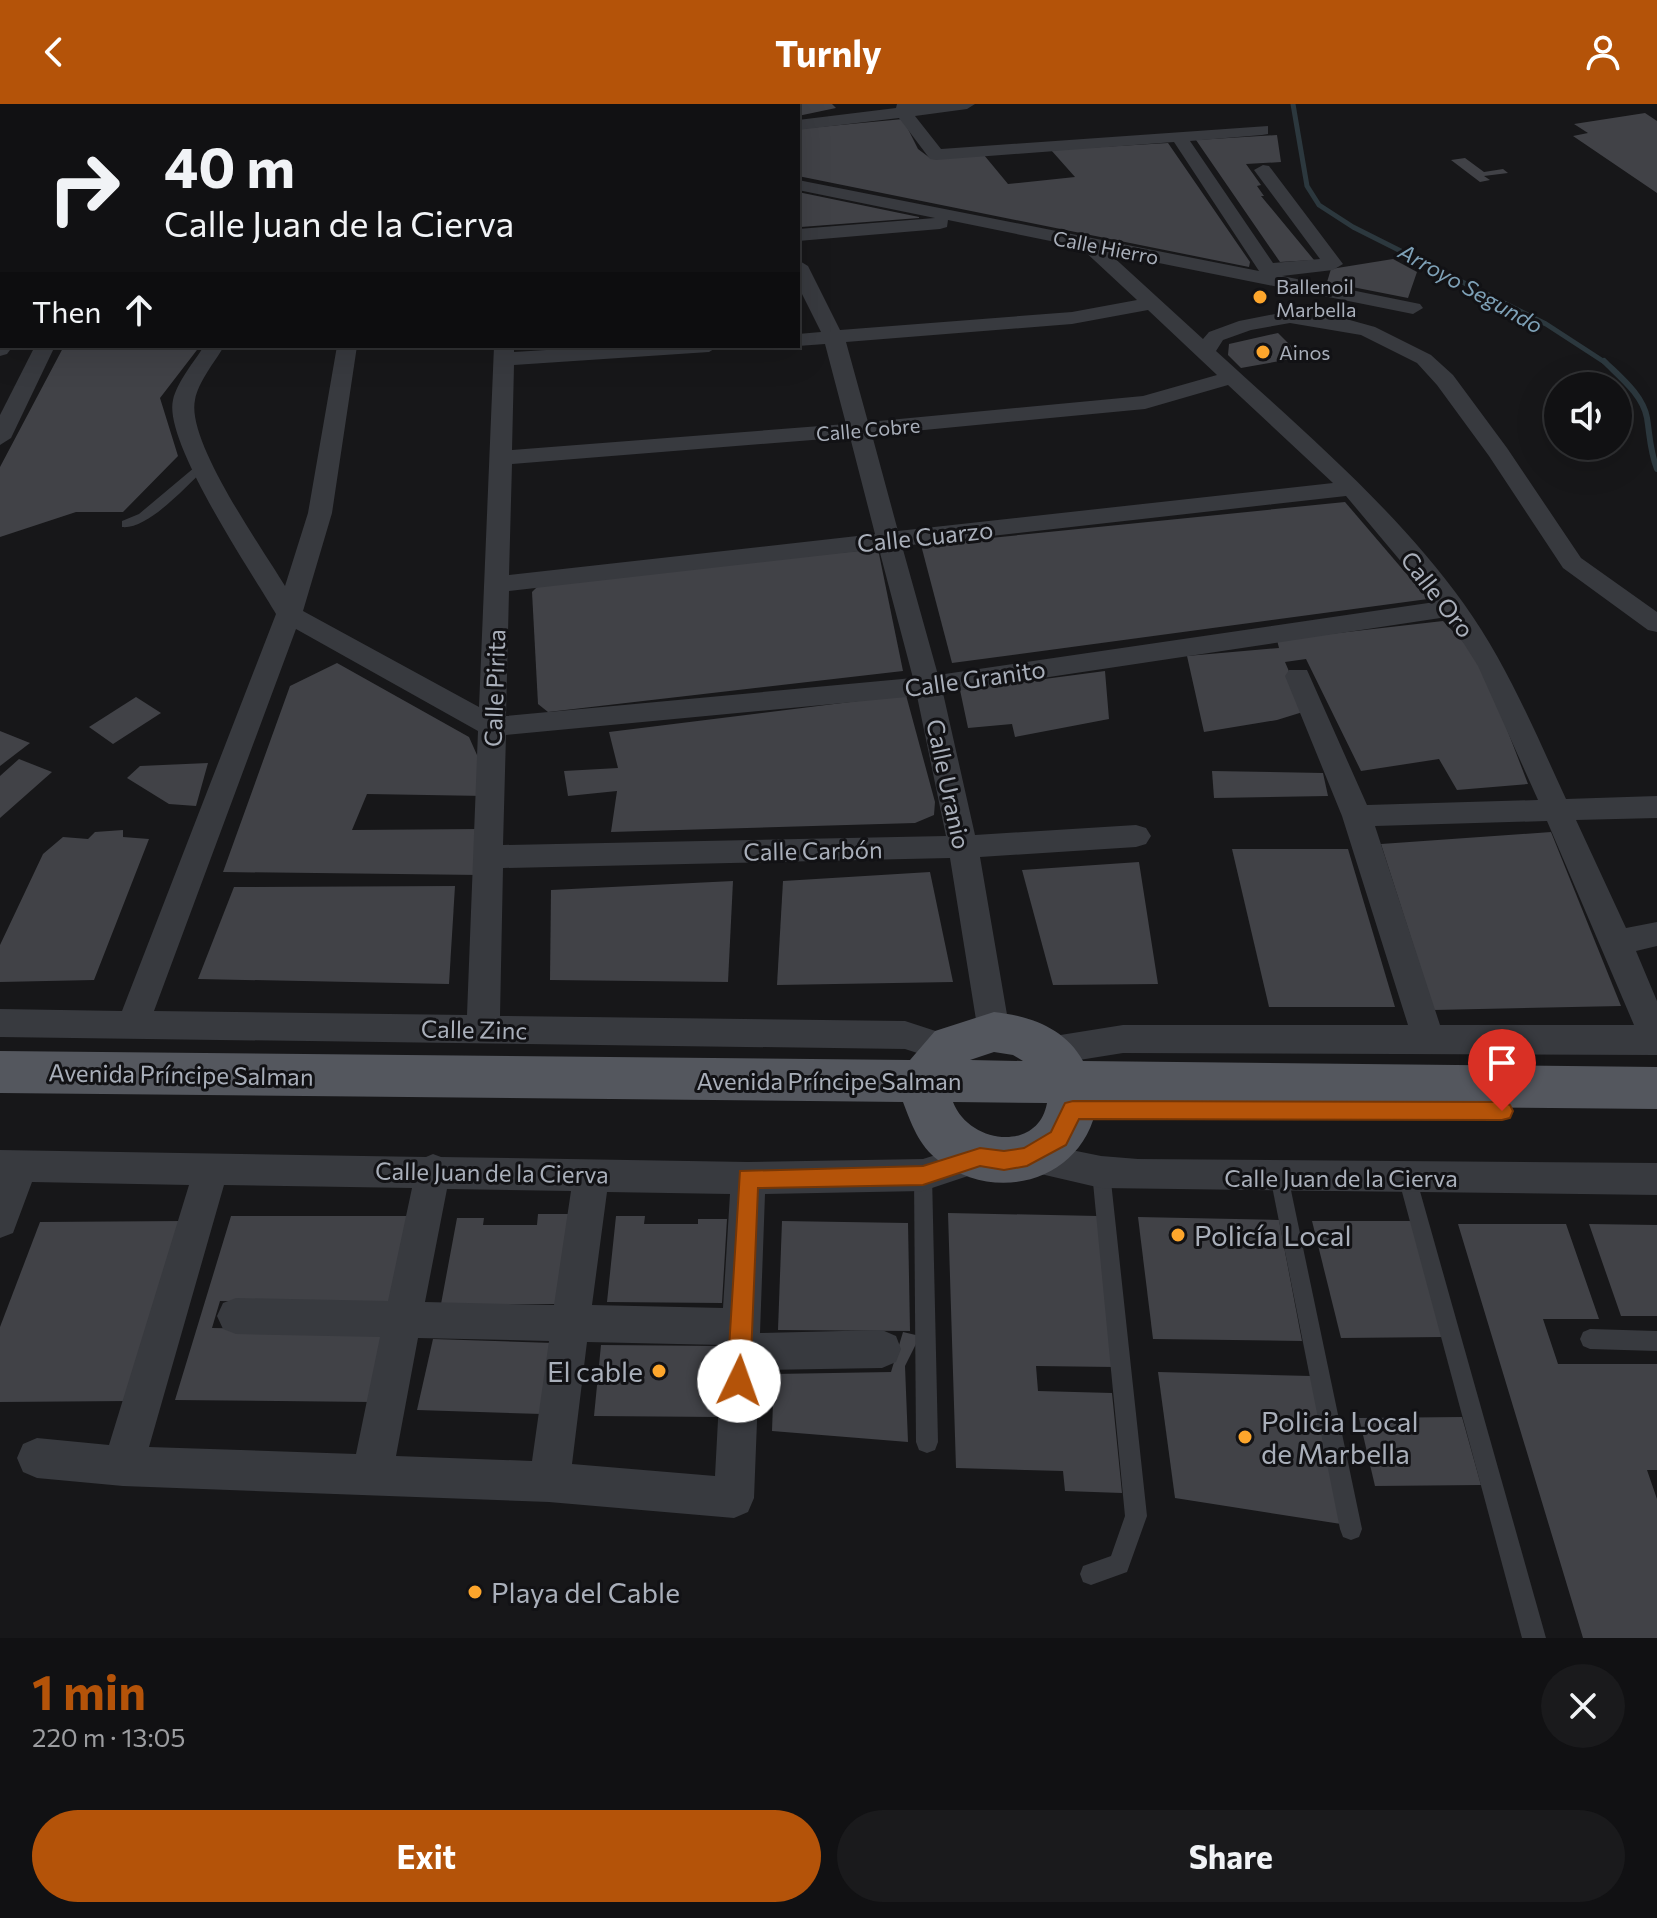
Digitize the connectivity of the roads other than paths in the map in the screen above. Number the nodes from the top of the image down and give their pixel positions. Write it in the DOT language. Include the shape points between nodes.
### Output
graph roads {
  1 [pos="967,104"];
  2 [pos="909,107"];
  3 [pos="842,110"];
  4 [pos="800,124"];
  5 [pos="1262,130"];
  6 [pos="1180,138"];
  7 [pos="1263,170"];
  8 [pos="800,185"];
  9 [pos="975,220"];
  10 [pos="800,235"];
  11 [pos="1087,243"];
  12 [pos="800,270"];
  13 [pos="1272,275"];
  14 [pos="1305,287"];
  15 [pos="1152,303"];
  16 [pos="1413,308"];
  17 [pos="1290,317"];
  18 [pos="834,338"];
  19 [pos="800,340"];
  20 [pos="44,348"];
  21 [pos="213,348"];
  22 [pos="347,348"];
  23 [pos="650,348"];
  24 [pos="1205,352"];
  25 [pos="504,353"];
  26 [pos="1232,377"];
  27 [pos="859,430"];
  28 [pos="0,438"];
  29 [pos="501,458"];
  30 [pos="201,466"];
  31 [pos="1352,488"];
  32 [pos="127,524"];
  33 [pos="890,540"];
  34 [pos="497,584"];
  35 [pos="1454,608"];
  36 [pos="289,614"];
  37 [pos="1657,624"];
  38 [pos="1298,676"];
  39 [pos="928,686"];
  40 [pos="493,727"];
  41 [pos="1657,807"];
  42 [pos="1556,809"];
  43 [pos="1357,816"];
  44 [pos="1136,836"];
  45 [pos="963,847"];
  46 [pos="489,857"];
  47 [pos="1657,934"];
  48 [pos="1617,942"];
  49 [pos="0,1023"];
  50 [pos="133,1024"];
  51 [pos="483,1029"];
  52 [pos="994,1032"];
  53 [pos="1428,1038"];
  54 [pos="1656,1039"];
  55 [pos="0,1072"];
  56 [pos="932,1079"];
  57 [pos="1064,1081"];
  58 [pos="1657,1088"];
  59 [pos="0,1100"];
  60 [pos="1657,1112"];
  61 [pos="1004,1157"];
  62 [pos="10,1166"];
  63 [pos="212,1167"];
  64 [pos="433,1170"];
  65 [pos="1101,1172"];
  66 [pos="591,1175"];
  67 [pos="923,1175"];
  68 [pos="1279,1176"];
  69 [pos="1407,1177"];
  70 [pos="748,1178"];
  71 [pos="1657,1179"];
  72 [pos="0,1221"];
  73 [pos="236,1316"];
  74 [pos="403,1321"];
  75 [pos="570,1324"];
  76 [pos="1590,1339"];
  77 [pos="741,1340"];
  78 [pos="1657,1341"];
  79 [pos="882,1349"];
  80 [pos="927,1442"];
  81 [pos="37,1458"];
  82 [pos="123,1466"];
  83 [pos="372,1475"];
  84 [pos="549,1482"];
  85 [pos="1351,1529"];
  86 [pos="1091,1574"];
  87 [pos="1534,1638"];
  1 -- 2 [label="street"];
  2 -- 3 [label="street"];
  2 -- 6 [label="street" via="936,155"];
  3 -- 4 [label="street"];
  5 -- 6 [label="street"];
  6 -- 13 [label="street"];
  7 -- 13 [label="street" via="1333,264"];
  8 -- 9 [label="street, Calle Hierro"];
  9 -- 10 [label="street"];
  9 -- 11 [label="street, Calle Hierro"];
  11 -- 13 [label="street, Calle Hierro"];
  11 -- 15 [label="street, Calle Oro"];
  12 -- 18 [label="street, Calle Uranio"];
  13 -- 14 [label="street, Calle Hierro"];
  14 -- 16 [label="street, Calle Hierro"];
  14 -- 17 [label="street"];
  15 -- 18 [label="street" via="1072,318"];
  15 -- 24 [label="street, Calle Oro"];
  17 -- 24 [label="street" via="1216,336"];
  17 -- 37 [label="street" via="1368,331 1424,359 1499,453 1572,563"];
  18 -- 19 [label="street"];
  18 -- 27 [label="street, Calle Uranio"];
  20 -- 28 [label="street"];
  21 -- 30 [label="street" via="184,397 182,416"];
  22 -- 36 [label="street" via="320,513"];
  23 -- 25 [label="street"];
  24 -- 26 [label="street, Calle Oro"];
  25 -- 29 [label="street, Calle Pirita"];
  26 -- 27 [label="street, Calle Cobre" via="1145,402"];
  26 -- 31 [label="street, Calle Oro"];
  27 -- 29 [label="street, Calle Cobre"];
  27 -- 33 [label="street, Calle Uranio"];
  29 -- 34 [label="street, Calle Pirita"];
  30 -- 32 [label="lane" via="143,517"];
  30 -- 36 [label="street"];
  31 -- 33 [label="street, Calle Cuarzo"];
  31 -- 35 [label="street, Calle Oro"];
  33 -- 34 [label="street, Calle Cuarzo"];
  33 -- 39 [label="street, Calle Uranio"];
  34 -- 40 [label="street, Calle Pirita"];
  35 -- 39 [label="street, Calle Granito"];
  35 -- 42 [label="street, Calle Oro" via="1491,666"];
  36 -- 40 [label="street"];
  36 -- 50 [label="street"];
  38 -- 43 [label="street"];
  39 -- 40 [label="street, Calle Granito"];
  39 -- 45 [label="street, Calle Uranio"];
  40 -- 46 [label="street, Calle Pirita"];
  41 -- 42 [label="street"];
  42 -- 43 [label="street"];
  42 -- 48 [label="street, Calle Oro"];
  43 -- 53 [label="street"];
  44 -- 45 [label="street, Calle Carbón"];
  45 -- 46 [label="street, Calle Carbón"];
  45 -- 52 [label="street, Calle Uranio"];
  46 -- 51 [label="street, Calle Pirita"];
  47 -- 48 [label="street"];
  48 -- 54 [label="street, Calle Oro"];
  49 -- 50 [label="street, Calle Zinc"];
  50 -- 51 [label="street, Calle Zinc"];
  51 -- 56 [label="street, Calle Zinc" via="905,1035"];
  52 -- 56 [label="main road" via="968,1036"];
  52 -- 57 [label="main road" via="1022,1037"];
  53 -- 54 [label="street"];
  53 -- 57 [label="street" via="1123,1039"];
  55 -- 56 [label="main road, Avenida Príncipe Salman"];
  56 -- 57 [label="main road, Avenida Príncipe Salman"];
  56 -- 59 [label="main road, Avenida Príncipe Salman"];
  56 -- 61 [label="main road" via="946,1138"];
  57 -- 58 [label="main road, Avenida Príncipe Salman"];
  57 -- 60 [label="main road, Avenida Príncipe Salman"];
  57 -- 61 [label="main road" via="1058,1139"];
  61 -- 65 [label="street, Calle Juan de la Cierva"];
  61 -- 67 [label="street, Calle Juan de la Cierva"];
  62 -- 63 [label="street, Calle Juan de la Cierva"];
  62 -- 72 [label="street"];
  63 -- 64 [label="street, Calle Juan de la Cierva"];
  63 -- 82 [label="street"];
  64 -- 66 [label="street, Calle Juan de la Cierva"];
  64 -- 74 [label="street"];
  65 -- 68 [label="street, Calle Juan de la Cierva"];
  65 -- 86 [label="lane" via="1136,1516 1119,1564"];
  66 -- 70 [label="street, Calle Juan de la Cierva"];
  66 -- 75 [label="street"];
  67 -- 70 [label="street, Calle Juan de la Cierva"];
  67 -- 80 [label="lane"];
  68 -- 69 [label="street, Calle Juan de la Cierva"];
  68 -- 85 [label="lane"];
  69 -- 71 [label="street, Calle Juan de la Cierva"];
  69 -- 87 [label="lane"];
  70 -- 77 [label="street"];
  73 -- 74 [label="street"];
  74 -- 75 [label="street"];
  74 -- 83 [label="street"];
  75 -- 77 [label="street"];
  75 -- 84 [label="street"];
  76 -- 78 [label="lane"];
  77 -- 79 [label="street"];
  77 -- 84 [label="street" via="734,1498"];
  81 -- 82 [label="street"];
  82 -- 83 [label="street"];
  83 -- 84 [label="street"];
}
